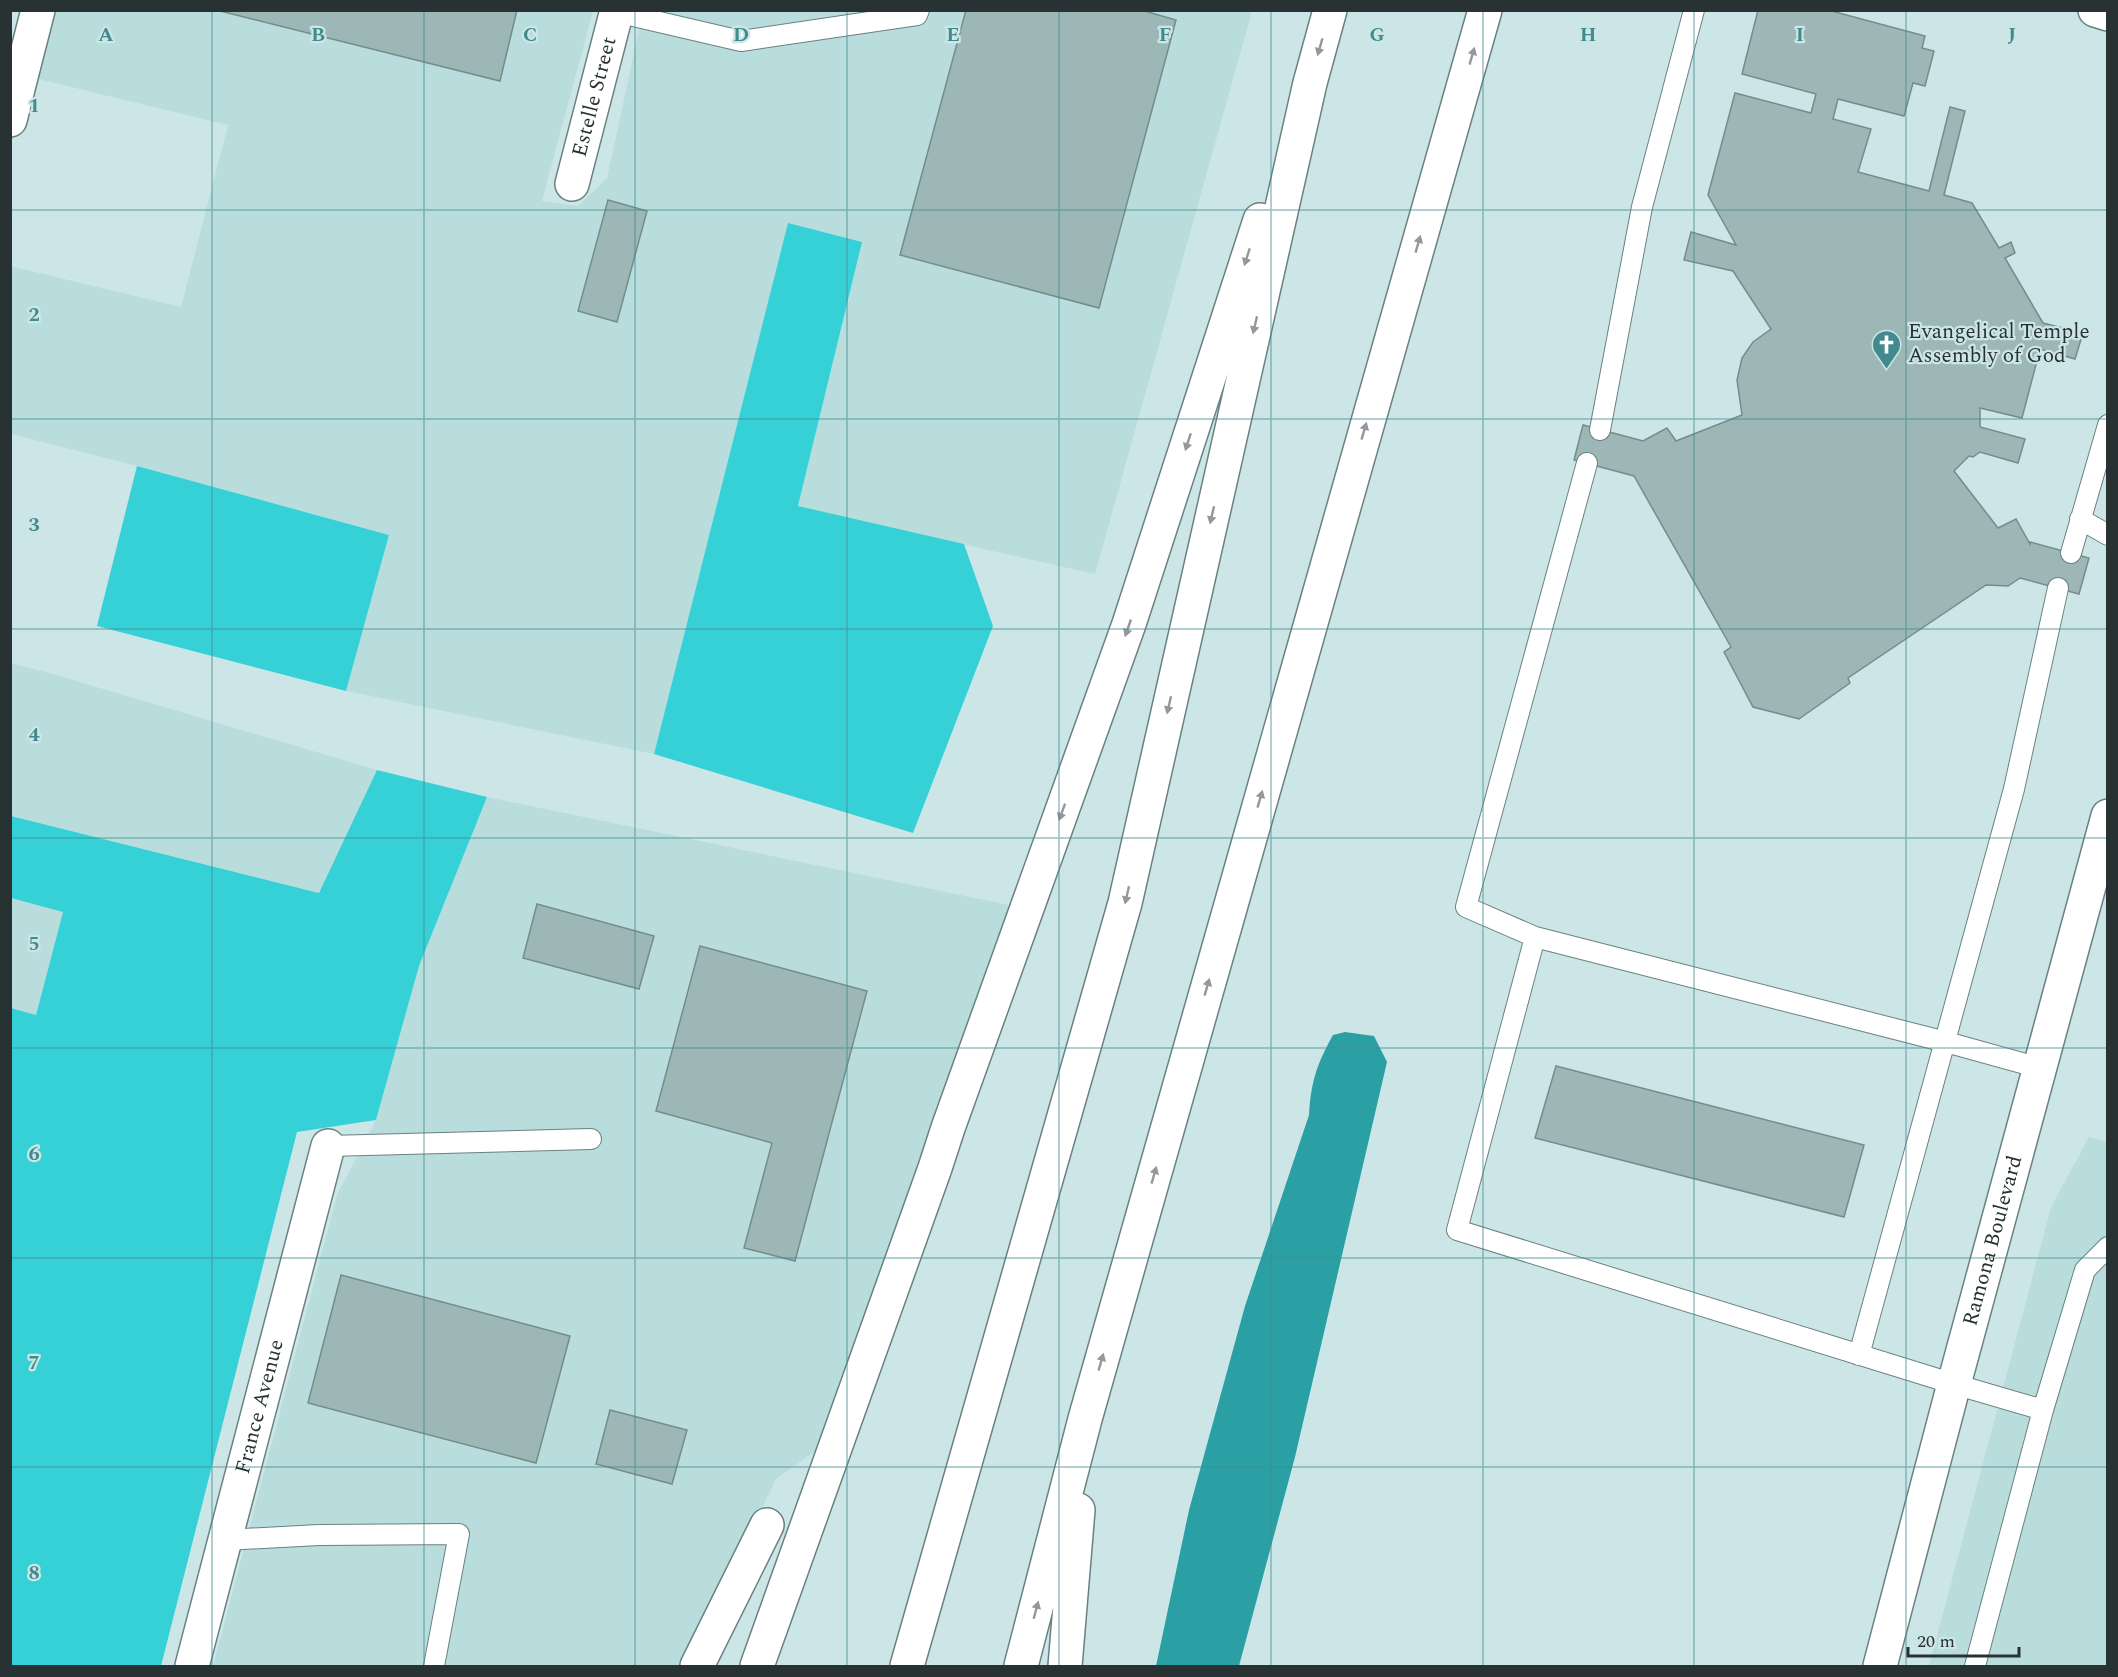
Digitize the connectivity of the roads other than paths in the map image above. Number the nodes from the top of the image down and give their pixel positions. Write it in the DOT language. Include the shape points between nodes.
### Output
graph roads {
  1 [pos="38,10"];
  2 [pos="919,10"];
  3 [pos="1330,10"];
  4 [pos="1485,10"];
  5 [pos="1694,10"];
  6 [pos="2095,10"];
  7 [pos="616,11"];
  8 [pos="2108,14"];
  9 [pos="1310,83"];
  10 [pos="10,120"];
  11 [pos="572,184"];
  12 [pos="2108,425"];
  13 [pos="1600,430"];
  14 [pos="1587,463"];
  15 [pos="2080,519"];
  16 [pos="2108,535"];
  17 [pos="2071,553"];
  18 [pos="2058,588"];
  19 [pos="2108,816"];
  20 [pos="1535,937"];
  21 [pos="1946,1042"];
  22 [pos="2040,1068"];
  23 [pos="591,1140"];
  24 [pos="328,1146"];
  25 [pos="2108,1247"];
  26 [pos="1859,1355"];
  27 [pos="1954,1384"];
  28 [pos="2043,1410"];
  29 [pos="1085,1419"];
  30 [pos="767,1526"];
  31 [pos="225,1540"];
  32 [pos="192,1666"];
  33 [pos="434,1666"];
  34 [pos="697,1666"];
  35 [pos="757,1666"];
  36 [pos="907,1666"];
  37 [pos="1021,1666"];
  38 [pos="1065,1666"];
  39 [pos="1880,1666"];
  40 [pos="1975,1666"];
  1 -- 10 [label="main road"];
  2 -- 7 [label="lane" via="917,15 741,41"];
  3 -- 9 [label="main road, one-way"];
  29 -- 4 [label="main road, one-way"];
  5 -- 13 [label="lane" via="1642,207"];
  6 -- 8 [label="main road"];
  7 -- 11 [label="main road, Estelle Street"];
  9 -- 35 [label="main road, one-way" via="1258,226 1129,624"];
  9 -- 36 [label="main road, one-way" via="1125,903"];
  12 -- 15 [label="lane"];
  14 -- 20 [label="lane" via="1466,907"];
  15 -- 16 [label="lane"];
  15 -- 17 [label="lane"];
  18 -- 21 [label="lane" via="2014,789"];
  19 -- 22 [label="main road, Ramona Boulevard"];
  20 -- 21 [label="lane"];
  20 -- 26 [label="lane" via="1457,1230"];
  21 -- 22 [label="lane"];
  21 -- 26 [label="lane"];
  22 -- 27 [label="main road, Ramona Boulevard"];
  23 -- 24 [label="lane"];
  24 -- 31 [label="main road, France Avenue"];
  25 -- 28 [label="lane" via="2085,1270"];
  26 -- 27 [label="lane"];
  27 -- 28 [label="lane"];
  27 -- 39 [label="main road, Ramona Boulevard"];
  28 -- 40 [label="lane"];
  37 -- 29 [label="main road, one-way"];
  29 -- 38 [label="main road"];
  30 -- 34 [label="main road"];
  31 -- 32 [label="main road, France Avenue"];
  31 -- 33 [label="lane" via="459,1534"];
}
